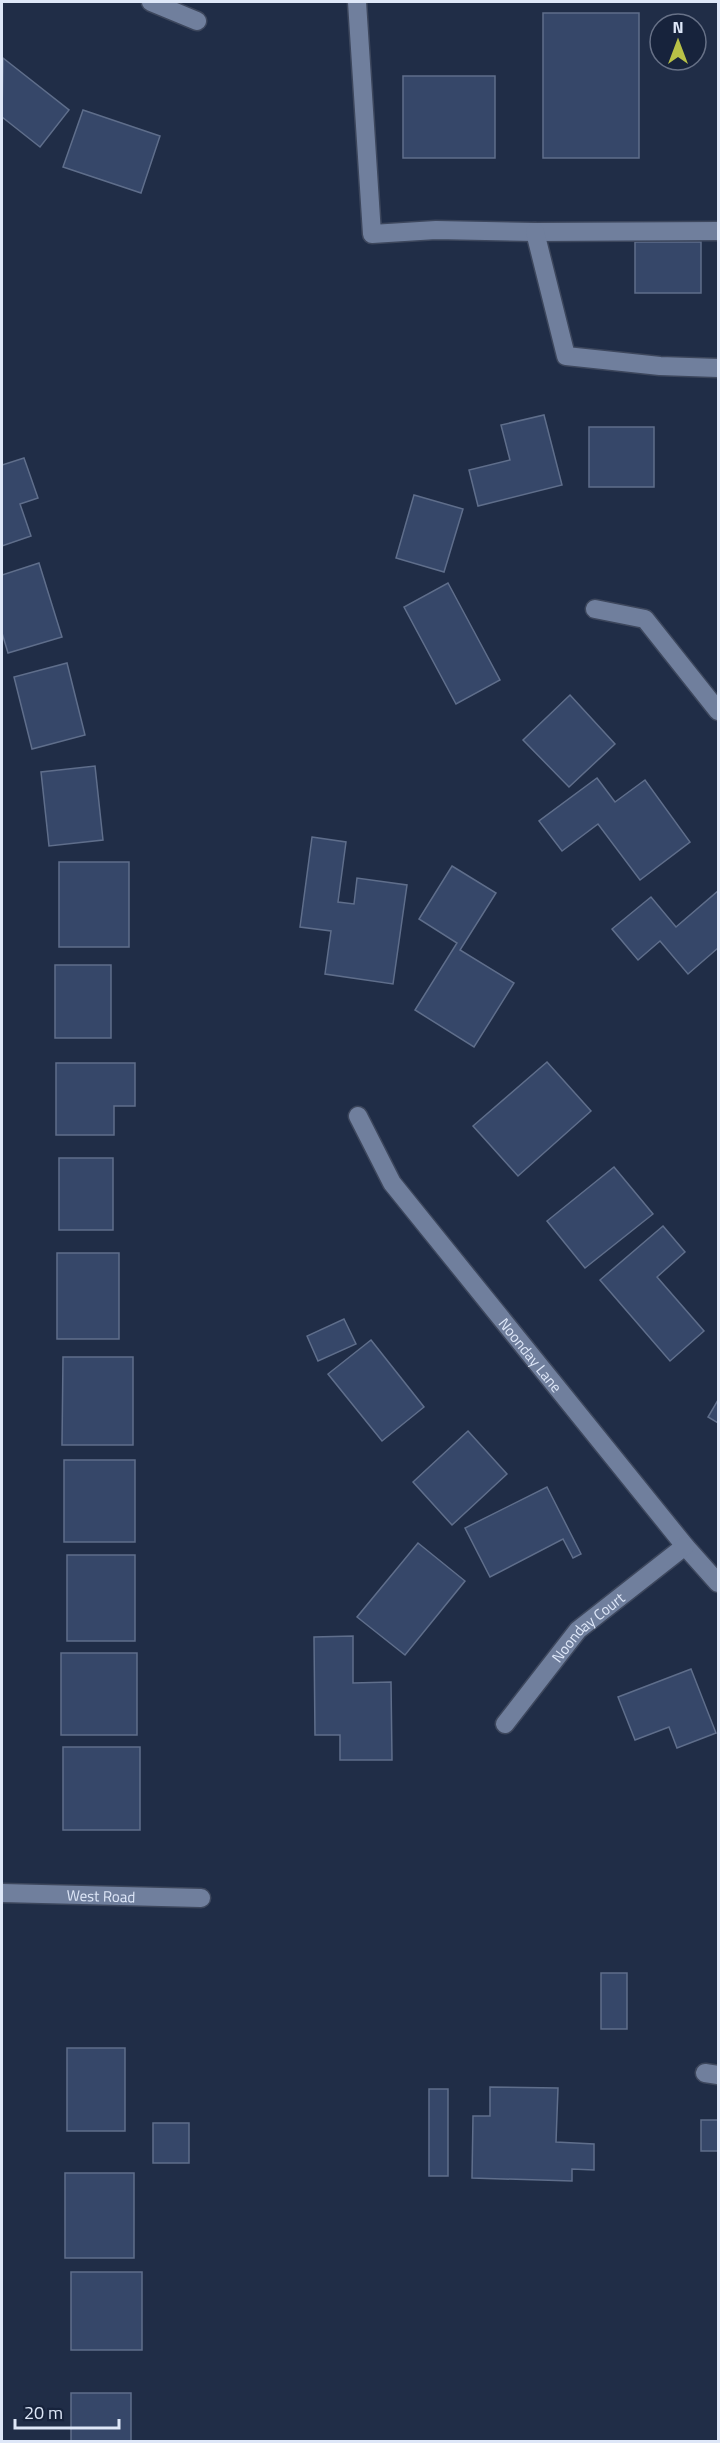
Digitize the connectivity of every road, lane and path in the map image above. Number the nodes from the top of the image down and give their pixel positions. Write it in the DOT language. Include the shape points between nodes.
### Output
graph roads {
  1 [pos="151,2"];
  2 [pos="357,2"];
  3 [pos="197,21"];
  4 [pos="718,231"];
  5 [pos="535,232"];
  6 [pos="718,368"];
  7 [pos="595,609"];
  8 [pos="718,711"];
  9 [pos="358,1116"];
  10 [pos="685,1546"];
  11 [pos="718,1583"];
  12 [pos="505,1724"];
  13 [pos="2,1893"];
  14 [pos="201,1898"];
  1 -- 3 [label="street"];
  2 -- 5 [label="street" via="372,234 436,230"];
  4 -- 5 [label="street"];
  5 -- 6 [label="street" via="566,356"];
  7 -- 8 [label="street" via="645,618"];
  9 -- 10 [label="street, Noonday Lane" via="392,1183"];
  10 -- 11 [label="street, Noonday Lane"];
  10 -- 12 [label="street, Noonday Court" via="578,1630"];
  13 -- 14 [label="street, West Road"];
}
